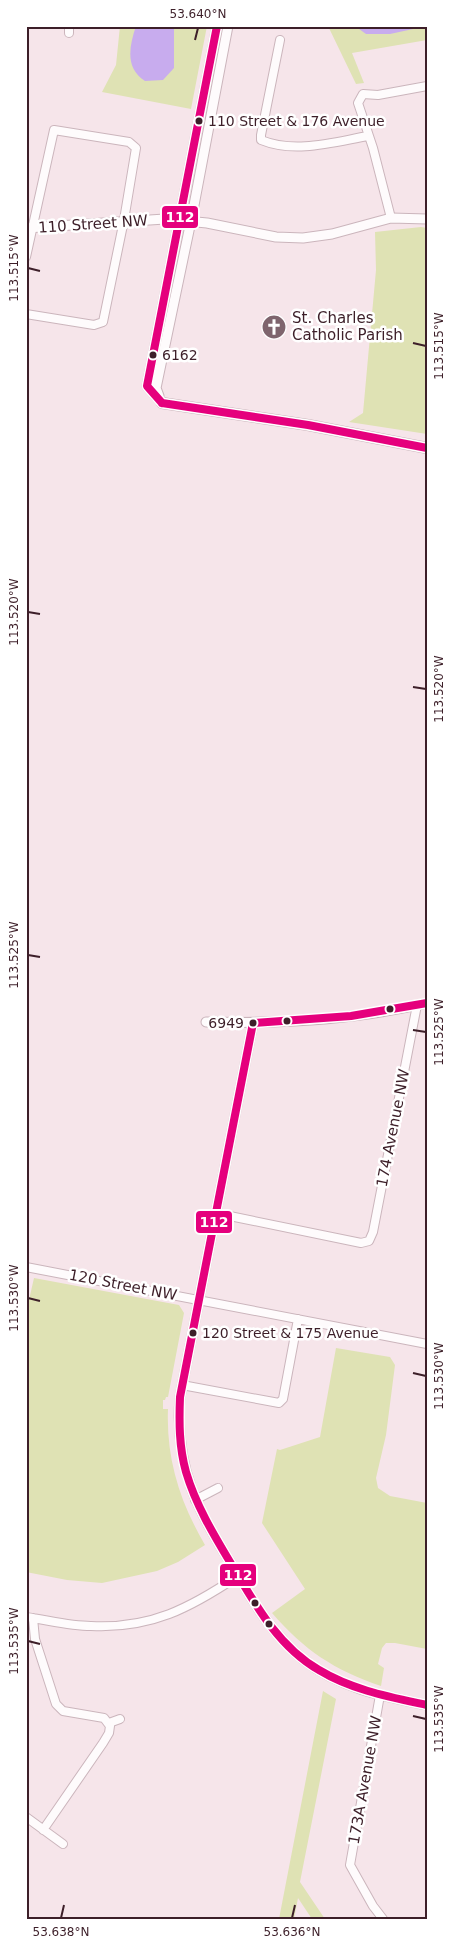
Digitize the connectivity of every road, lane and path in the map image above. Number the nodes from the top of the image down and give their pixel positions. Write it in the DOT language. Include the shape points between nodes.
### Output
graph roads {
  1 [pos="217,26"];
  2 [pos="228,26"];
  3 [pos="280,40"];
  4 [pos="427,86"];
  5 [pos="368,136"];
  6 [pos="391,218"];
  7 [pos="427,219"];
  8 [pos="124,220"];
  9 [pos="180,220"];
  10 [pos="191,221"];
  11 [pos="29,228"];
  12 [pos="26,257"];
  13 [pos="26,314"];
  14 [pos="162,403"];
  15 [pos="427,448"];
  16 [pos="427,1003"];
  17 [pos="417,1005"];
  18 [pos="206,1022"];
  19 [pos="253,1023"];
  20 [pos="215,1213"];
  21 [pos="26,1267"];
  22 [pos="199,1300"];
  23 [pos="298,1320"];
  24 [pos="427,1344"];
  25 [pos="182,1385"];
  26 [pos="218,1488"];
  27 [pos="195,1500"];
  28 [pos="238,1576"];
  29 [pos="30,1617"];
  30 [pos="380,1696"];
  31 [pos="427,1705"];
  32 [pos="120,1719"];
  33 [pos="109,1724"];
  34 [pos="26,1817"];
  35 [pos="43,1830"];
  36 [pos="63,1844"];
  37 [pos="383,1919"];
  1 -- 9 [label="street"];
  2 -- 10 [label="street"];
  3 -- 5 [label="street" via="261,140 270,144 307,146"];
  4 -- 5 [label="street" via="378,95 363,94 358,103"];
  5 -- 6 [label="street"];
  6 -- 7 [label="street, 110 Street NW"];
  6 -- 10 [label="street, 110 Street NW" via="332,234 303,238 276,237"];
  8 -- 9 [label="street, 110 Street NW"];
  8 -- 11 [label="street, 110 Street NW"];
  8 -- 11 [label="street" via="136,148 129,142 54,130"];
  8 -- 13 [label="street" via="103,322 94,325"];
  9 -- 10 [label="street, 110 Street NW"];
  9 -- 14 [label="street" via="147,386"];
  10 -- 14 [label="street" via="156,388"];
  11 -- 12 [label="street"];
  14 -- 15 [label="main road" via="308,425"];
  16 -- 17 [label="street"];
  17 -- 19 [label="street" via="350,1016"];
  17 -- 20 [label="street, 174 Avenue NW" via="369,1241 361,1243"];
  18 -- 19 [label="street"];
  19 -- 20 [label="street"];
  20 -- 22 [label="street"];
  21 -- 22 [label="street, 120 Street NW"];
  22 -- 23 [label="street, 120 Street NW"];
  22 -- 25 [label="street"];
  23 -- 24 [label="street, 120 Street NW"];
  23 -- 25 [label="street" via="283,1399 279,1403"];
  25 -- 27 [label="street" via="180,1437"];
  26 -- 27 [label="street"];
  27 -- 28 [label="street"];
  28 -- 29 [label="street" via="191,1606 138,1623 91,1626"];
  28 -- 30 [label="street" via="266,1622 304,1660 344,1683"];
  29 -- 33 [label="street" via="56,1704 63,1711 104,1718"];
  30 -- 31 [label="street"];
  30 -- 37 [label="street, 173A Avenue NW" via="350,1865"];
  32 -- 33 [label="street"];
  33 -- 35 [label="street" via="109,1733"];
  34 -- 35 [label="street"];
  35 -- 36 [label="street"];
}
